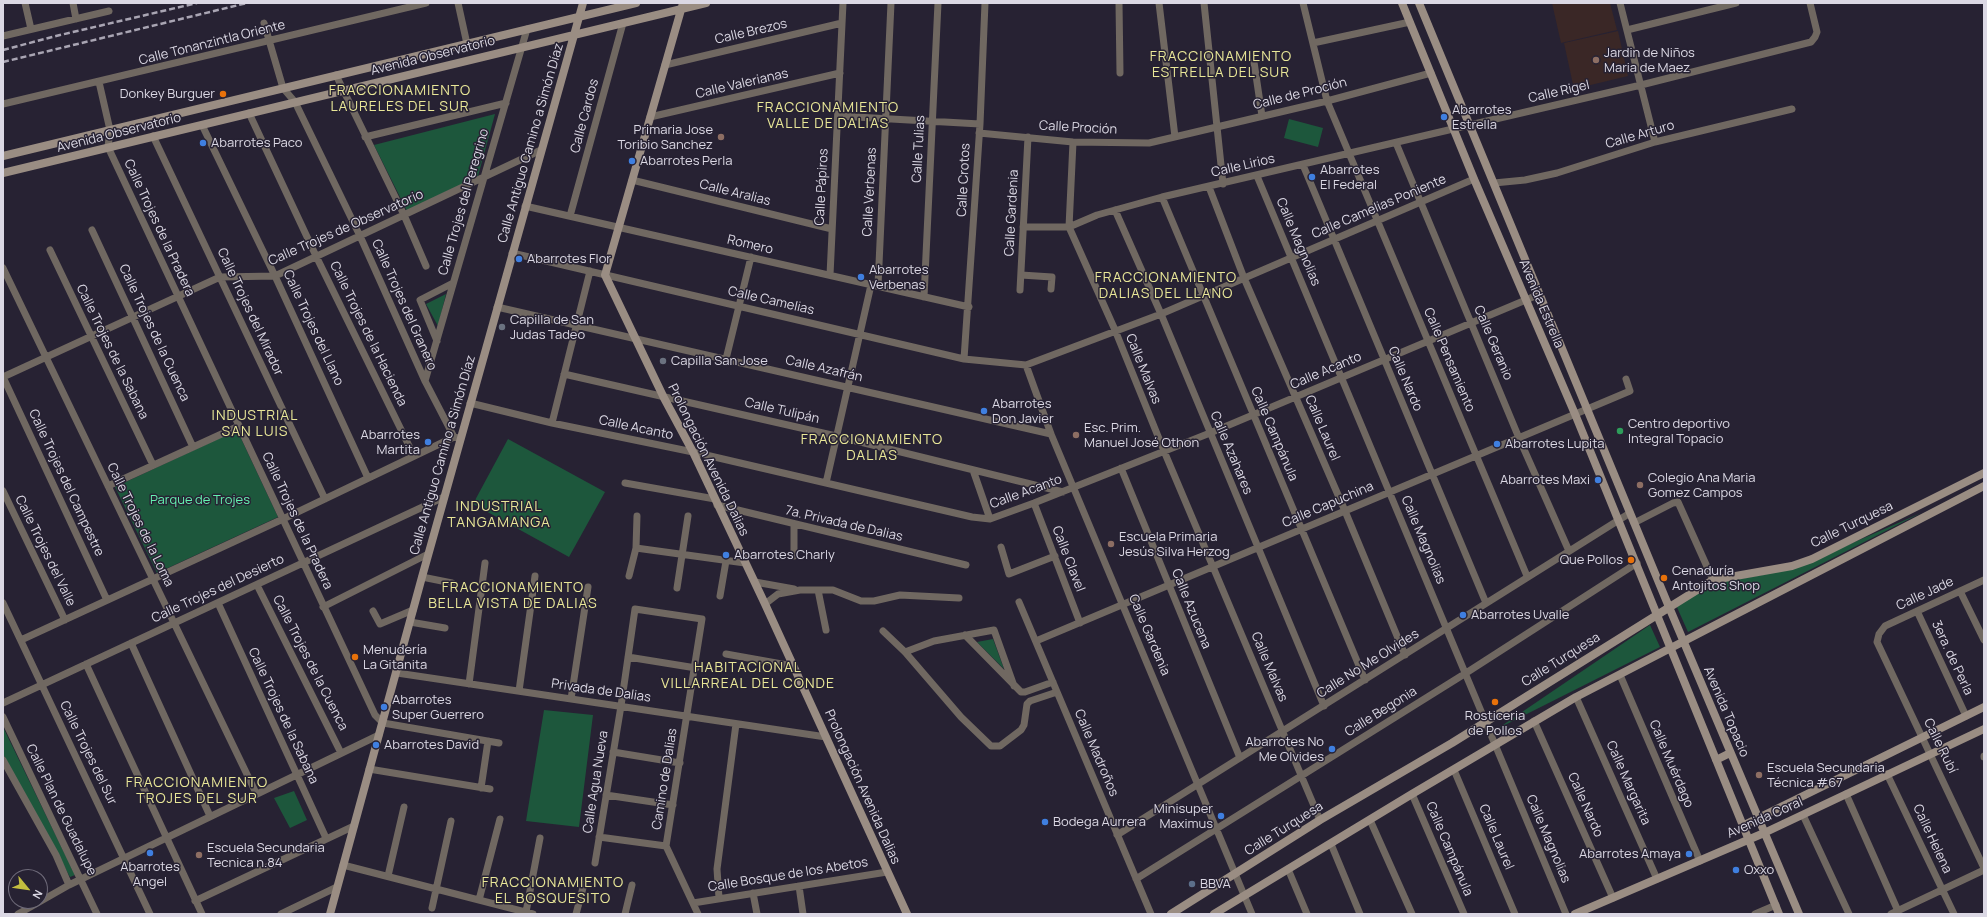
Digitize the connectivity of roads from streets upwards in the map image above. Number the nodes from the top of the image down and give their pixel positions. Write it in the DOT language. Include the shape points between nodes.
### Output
graph roads {
  1 [pos="25,3"];
  2 [pos="73,3"];
  3 [pos="426,3"];
  4 [pos="458,3"];
  5 [pos="583,3"];
  6 [pos="636,3"];
  7 [pos="706,3"];
  8 [pos="843,3"];
  9 [pos="891,3"];
  10 [pos="938,3"];
  11 [pos="985,3"];
  12 [pos="1119,3"];
  13 [pos="1159,3"];
  14 [pos="1204,3"];
  15 [pos="1303,3"];
  16 [pos="1402,3"];
  17 [pos="1419,3"];
  18 [pos="1620,3"];
  19 [pos="1736,3"];
  20 [pos="1810,3"];
  21 [pos="682,6"];
  22 [pos="109,11"];
  23 [pos="580,16"];
  24 [pos="76,19"];
  25 [pos="1410,22"];
  26 [pos="264,23"];
  27 [pos="623,23"];
  28 [pos="842,23"];
  29 [pos="31,29"];
  30 [pos="527,29"];
  31 [pos="1627,30"];
  32 [pos="574,34"];
  33 [pos="3,36"];
  34 [pos="270,41"];
  35 [pos="1313,43"];
  36 [pos="467,44"];
  37 [pos="521,48"];
  38 [pos="1254,62"];
  39 [pos="664,65"];
  40 [pos="840,73"];
  41 [pos="1120,73"];
  42 [pos="1431,73"];
  43 [pos="336,75"];
  44 [pos="99,82"];
  45 [pos="1641,85"];
  46 [pos="283,88"];
  47 [pos="343,91"];
  48 [pos="1327,101"];
  49 [pos="295,102"];
  50 [pos="506,103"];
  51 [pos="3,104"];
  52 [pos="1792,109"];
  53 [pos="249,113"];
  54 [pos="838,116"];
  55 [pos="1262,116"];
  56 [pos="650,117"];
  57 [pos="886,119"];
  58 [pos="932,122"];
  59 [pos="980,124"];
  60 [pos="202,125"];
  61 [pos="1470,126"];
  62 [pos="1216,127"];
  63 [pos="110,130"];
  64 [pos="1454,130"];
  65 [pos="979,133"];
  66 [pos="153,136"];
  67 [pos="365,137"];
  68 [pos="1028,137"];
  69 [pos="1174,137"];
  70 [pos="1073,142"];
  71 [pos="1655,142"];
  72 [pos="1396,143"];
  73 [pos="108,148"];
  74 [pos="541,150"];
  75 [pos="1349,153"];
  76 [pos="3,156"];
  77 [pos="1303,165"];
  78 [pos="3,173"];
  79 [pos="484,176"];
  80 [pos="1257,176"];
  81 [pos="1474,179"];
  82 [pos="632,180"];
  83 [pos="1494,183"];
  84 [pos="1223,184"];
  85 [pos="1209,187"];
  86 [pos="1162,197"];
  87 [pos="1421,201"];
  88 [pos="526,206"];
  89 [pos="1115,210"];
  90 [pos="404,215"];
  91 [pos="570,216"];
  92 [pos="1377,220"];
  93 [pos="619,227"];
  94 [pos="1068,227"];
  95 [pos="1023,228"];
  96 [pos="832,229"];
  97 [pos="92,230"];
  98 [pos="360,236"];
  99 [pos="1334,239"];
  100 [pos="50,250"];
  101 [pos="512,253"];
  102 [pos="316,256"];
  103 [pos="750,257"];
  104 [pos="1291,257"];
  105 [pos="426,266"];
  106 [pos="3,268"];
  107 [pos="590,271"];
  108 [pos="605,275"];
  109 [pos="830,275"];
  110 [pos="1020,275"];
  111 [pos="275,276"];
  112 [pos="220,277"];
  113 [pos="1244,278"];
  114 [pos="454,283"];
  115 [pos="874,286"];
  116 [pos="1052,289"];
  117 [pos="1020,290"];
  118 [pos="1540,294"];
  119 [pos="178,296"];
  120 [pos="1202,296"];
  121 [pos="924,297"];
  122 [pos="1525,299"];
  123 [pos="739,306"];
  124 [pos="497,307"];
  125 [pos="969,307"];
  126 [pos="1161,314"];
  127 [pos="133,317"];
  128 [pos="1471,322"];
  129 [pos="576,325"];
  130 [pos="1115,330"];
  131 [pos="860,334"];
  132 [pos="91,337"];
  133 [pos="636,339"];
  134 [pos="436,341"];
  135 [pos="1428,341"];
  136 [pos="46,358"];
  137 [pos="726,359"];
  138 [pos="964,359"];
  139 [pos="1384,359"];
  140 [pos="1026,365"];
  141 [pos="564,374"];
  142 [pos="3,377"];
  143 [pos="1341,377"];
  144 [pos="1626,379"];
  145 [pos="425,380"];
  146 [pos="848,387"];
  147 [pos="1296,397"];
  148 [pos="664,398"];
  149 [pos="470,403"];
  150 [pos="1587,409"];
  151 [pos="1575,414"];
  152 [pos="1252,415"];
  153 [pos="552,423"];
  154 [pos="239,426"];
  155 [pos="1210,433"];
  156 [pos="1051,434"];
  157 [pos="836,436"];
  158 [pos="457,438"];
  159 [pos="1519,438"];
  160 [pos="193,447"];
  161 [pos="1164,451"];
  162 [pos="693,452"];
  163 [pos="414,456"];
  164 [pos="1476,456"];
  165 [pos="153,466"];
  166 [pos="1121,468"];
  167 [pos="973,470"];
  168 [pos="1984,473"];
  169 [pos="1432,474"];
  170 [pos="368,478"];
  171 [pos="625,483"];
  172 [pos="826,483"];
  173 [pos="108,486"];
  174 [pos="1984,486"];
  175 [pos="1074,488"];
  176 [pos="3,491"];
  177 [pos="1063,492"];
  178 [pos="1390,492"];
  179 [pos="444,497"];
  180 [pos="326,499"];
  181 [pos="716,502"];
  182 [pos="1034,503"];
  183 [pos="1345,511"];
  184 [pos="1630,513"];
  185 [pos="637,516"];
  186 [pos="688,516"];
  187 [pos="990,519"];
  188 [pos="283,520"];
  189 [pos="1619,520"];
  190 [pos="1634,523"];
  191 [pos="794,524"];
  192 [pos="1302,529"];
  193 [pos="1001,547"];
  194 [pos="636,548"];
  195 [pos="1258,548"];
  196 [pos="1569,551"];
  197 [pos="428,554"];
  198 [pos="682,555"];
  199 [pos="794,556"];
  200 [pos="1055,556"];
  201 [pos="726,561"];
  202 [pos="303,563"];
  203 [pos="485,563"];
  204 [pos="745,563"];
  205 [pos="1637,563"];
  206 [pos="966,565"];
  207 [pos="1213,567"];
  208 [pos="535,576"];
  209 [pos="629,576"];
  210 [pos="1527,576"];
  211 [pos="422,577"];
  212 [pos="153,578"];
  213 [pos="1714,580"];
  214 [pos="1984,580"];
  215 [pos="755,582"];
  216 [pos="452,583"];
  217 [pos="258,585"];
  218 [pos="1169,585"];
  219 [pos="588,587"];
  220 [pos="677,588"];
  221 [pos="800,590"];
  222 [pos="818,590"];
  223 [pos="1960,591"];
  224 [pos="720,596"];
  225 [pos="959,598"];
  226 [pos="107,600"];
  227 [pos="1019,602"];
  228 [pos="3,603"];
  229 [pos="218,603"];
  230 [pos="1486,603"];
  231 [pos="765,604"];
  232 [pos="1123,605"];
  233 [pos="323,607"];
  234 [pos="1669,607"];
  235 [pos="413,610"];
  236 [pos="373,611"];
  237 [pos="1917,611"];
  238 [pos="1657,614"];
  239 [pos="65,620"];
  240 [pos="410,622"];
  241 [pos="174,623"];
  242 [pos="1080,623"];
  243 [pos="445,628"];
  244 [pos="1447,628"];
  245 [pos="826,630"];
  246 [pos="883,631"];
  247 [pos="1879,634"];
  248 [pos="965,635"];
  249 [pos="21,640"];
  250 [pos="1984,640"];
  251 [pos="1036,641"];
  252 [pos="1684,642"];
  253 [pos="131,643"];
  254 [pos="1672,648"];
  255 [pos="905,652"];
  256 [pos="726,654"];
  257 [pos="1405,655"];
  258 [pos="628,657"];
  259 [pos="86,664"];
  260 [pos="793,666"];
  261 [pos="696,668"];
  262 [pos="397,673"];
  263 [pos="1466,673"];
  264 [pos="1620,675"];
  265 [pos="1364,680"];
  266 [pos="1053,682"];
  267 [pos="42,684"];
  268 [pos="469,684"];
  269 [pos="1014,686"];
  270 [pos="518,691"];
  271 [pos="1057,692"];
  272 [pos="1576,697"];
  273 [pos="571,699"];
  274 [pos="3,703"];
  275 [pos="621,706"];
  276 [pos="1324,706"];
  277 [pos="1984,707"];
  278 [pos="687,716"];
  279 [pos="1966,716"];
  280 [pos="3,717"];
  281 [pos="1534,721"];
  282 [pos="1486,722"];
  283 [pos="383,723"];
  284 [pos="736,724"];
  285 [pos="1984,729"];
  286 [pos="1283,732"];
  287 [pos="379,735"];
  288 [pos="1922,736"];
  289 [pos="826,737"];
  290 [pos="488,741"];
  291 [pos="499,743"];
  292 [pos="1496,745"];
  293 [pos="613,752"];
  294 [pos="341,753"];
  295 [pos="1730,753"];
  296 [pos="1931,754"];
  297 [pos="1240,758"];
  298 [pos="3,760"];
  299 [pos="1716,760"];
  300 [pos="680,763"];
  301 [pos="369,770"];
  302 [pos="1454,770"];
  303 [pos="296,774"];
  304 [pos="1888,774"];
  305 [pos="1302,776"];
  306 [pos="1198,784"];
  307 [pos="481,788"];
  308 [pos="490,789"];
  309 [pos="256,793"];
  310 [pos="1412,794"];
  311 [pos="1846,794"];
  312 [pos="606,795"];
  313 [pos="673,805"];
  314 [pos="404,807"];
  315 [pos="1803,814"];
  316 [pos="210,816"];
  317 [pos="500,819"];
  318 [pos="1758,819"];
  319 [pos="1320,820"];
  320 [pos="1370,820"];
  321 [pos="451,821"];
  322 [pos="354,826"];
  323 [pos="1742,826"];
  324 [pos="1217,828"];
  325 [pos="1764,833"];
  326 [pos="1117,834"];
  327 [pos="167,836"];
  328 [pos="326,838"];
  329 [pos="540,838"];
  330 [pos="599,838"];
  331 [pos="1747,839"];
  332 [pos="1331,844"];
  333 [pos="666,846"];
  334 [pos="125,857"];
  335 [pos="1700,861"];
  336 [pos="595,863"];
  337 [pos="343,865"];
  338 [pos="1288,869"];
  339 [pos="1984,869"];
  340 [pos="887,872"];
  341 [pos="1236,873"];
  342 [pos="388,876"];
  343 [pos="81,879"];
  344 [pos="1136,879"];
  345 [pos="1657,879"];
  346 [pos="584,884"];
  347 [pos="69,885"];
  348 [pos="632,885"];
  349 [pos="798,886"];
  350 [pos="337,887"];
  351 [pos="437,889"];
  352 [pos="1942,890"];
  353 [pos="753,892"];
  354 [pos="1245,896"];
  355 [pos="719,898"];
  356 [pos="1613,898"];
  357 [pos="479,900"];
  358 [pos="195,901"];
  359 [pos="693,903"];
  360 [pos="1776,906"];
  361 [pos="432,908"];
  362 [pos="29,911"];
  363 [pos="526,912"];
  364 [pos="1894,912"];
  365 [pos="18,914"];
  366 [pos="97,914"];
  367 [pos="150,914"];
  368 [pos="202,914"];
  369 [pos="281,914"];
  370 [pos="330,914"];
  371 [pos="534,914"];
  372 [pos="576,914"];
  373 [pos="625,914"];
  374 [pos="698,914"];
  375 [pos="757,914"];
  376 [pos="803,914"];
  377 [pos="906,914"];
  378 [pos="1151,914"];
  379 [pos="1171,914"];
  380 [pos="1214,914"];
  381 [pos="1252,914"];
  382 [pos="1307,914"];
  383 [pos="1360,914"];
  384 [pos="1412,914"];
  385 [pos="1464,914"];
  386 [pos="1515,914"];
  387 [pos="1566,914"];
  388 [pos="1575,914"];
  389 [pos="1755,914"];
  390 [pos="1779,914"];
  391 [pos="1798,914"];
  392 [pos="1849,914"];
  393 [pos="1954,914"];
  1 -- 29 [label="street"];
  2 -- 24 [label="street"];
  3 -- 34 [label="street, Calle Tonanzintla Oriente"];
  4 -- 36 [label="street"];
  5 -- 23 [label="street, Calle Antiguo Camino a Simón Díaz"];
  6 -- 23 [label="street, Avenida Observatorio"];
  7 -- 21 [label="street, Avenida Observatorio"];
  8 -- 28 [label="street, Calle Pápiros"];
  9 -- 57 [label="street, Calle Verbenas"];
  10 -- 58 [label="street, Calle Tulias"];
  11 -- 59 [label="street, Calle Crotos"];
  12 -- 41 [label="street"];
  13 -- 69 [label="street"];
  14 -- 62 [label="street"];
  15 -- 35 [label="street, Calle Pensamiento"];
  16 -- 25 [label="street, Avenida Estrella"];
  17 -- 61 [label="street, Avenida Estrella"];
  18 -- 31 [label="street"];
  19 -- 31 [label="street"];
  20 -- 45 [label="street, Calle Rigel" via="1817,32 1816,37 1810,42"];
  21 -- 27 [label="street, Avenida Observatorio"];
  21 -- 39 [label="street"];
  22 -- 24 [label="street"];
  23 -- 30 [label="street, Avenida Observatorio"];
  23 -- 32 [label="street, Calle Antiguo Camino a Simón Díaz"];
  24 -- 29 [label="street"];
  25 -- 35 [label="street"];
  25 -- 42 [label="street, Avenida Estrella"];
  26 -- 34 [label="street, Calle Trojes del Granero"];
  27 -- 32 [label="street, Avenida Observatorio"];
  27 -- 91 [label="street, Calle Cardos"];
  28 -- 39 [label="street, Calle Brezos"];
  28 -- 40 [label="street, Calle Pápiros"];
  29 -- 33 [label="street"];
  30 -- 36 [label="street, Avenida Observatorio"];
  30 -- 37 [label="street, Calle Trojes del Peregrino"];
  31 -- 45 [label="street"];
  32 -- 37 [label="street, Avenida Observatorio"];
  32 -- 74 [label="street, Calle Antiguo Camino a Simón Díaz"];
  34 -- 44 [label="street, Calle Tonanzintla Oriente"];
  34 -- 46 [label="street, Calle Trojes del Granero"];
  35 -- 48 [label="street, Calle Pensamiento"];
  36 -- 43 [label="street, Avenida Observatorio"];
  37 -- 47 [label="street, Avenida Observatorio"];
  37 -- 50 [label="street, Calle Trojes del Peregrino"];
  38 -- 55 [label="street"];
  39 -- 56 [label="street"];
  40 -- 54 [label="street, Calle Pápiros"];
  40 -- 56 [label="street, Calle Valerianas"];
  42 -- 48 [label="street, Calle de Proción"];
  42 -- 64 [label="street, Avenida Estrella"];
  43 -- 46 [label="street, Avenida Observatorio"];
  43 -- 47 [label="street"];
  44 -- 51 [label="street, Calle Tonanzintla Oriente"];
  44 -- 63 [label="street"];
  45 -- 61 [label="street, Calle Rigel"];
  45 -- 71 [label="street"];
  46 -- 49 [label="street, Calle Trojes del Granero"];
  46 -- 63 [label="street, Avenida Observatorio"];
  47 -- 49 [label="street, Avenida Observatorio"];
  47 -- 67 [label="street"];
  48 -- 55 [label="street, Calle de Proción"];
  48 -- 75 [label="street, Calle Pensamiento"];
  49 -- 53 [label="street, Avenida Observatorio"];
  49 -- 98 [label="street, Calle Trojes del Granero"];
  50 -- 67 [label="street"];
  50 -- 79 [label="street, Calle Trojes del Peregrino"];
  52 -- 71 [label="street, Calle Arturo"];
  53 -- 60 [label="street, Avenida Observatorio"];
  53 -- 102 [label="street, Calle Trojes de la Hacienda"];
  54 -- 57 [label="street"];
  54 -- 96 [label="street, Calle Pápiros"];
  55 -- 62 [label="street, Calle de Proción"];
  56 -- 82 [label="street"];
  57 -- 58 [label="street"];
  57 -- 115 [label="street, Calle Verbenas"];
  58 -- 59 [label="street"];
  58 -- 121 [label="street, Calle Tulias"];
  59 -- 65 [label="street, Calle Crotos"];
  60 -- 66 [label="street, Avenida Observatorio"];
  60 -- 111 [label="street, Calle Trojes del Llano"];
  61 -- 64 [label="street, Calle Lirios"];
  61 -- 83 [label="street, Avenida Estrella"];
  62 -- 69 [label="street, Calle de Proción"];
  62 -- 84 [label="street"];
  63 -- 73 [label="street"];
  63 -- 76 [label="street, Avenida Observatorio"];
  64 -- 72 [label="street, Calle Lirios"];
  64 -- 81 [label="street, Avenida Estrella"];
  65 -- 68 [label="street, Calle Proción"];
  65 -- 125 [label="street, Calle Crotos"];
  66 -- 73 [label="street, Avenida Observatorio"];
  66 -- 112 [label="street, Calle Trojes del Mirador"];
  67 -- 90 [label="street"];
  68 -- 70 [label="street, Calle Proción"];
  68 -- 95 [label="street, Calle Gardenia"];
  69 -- 70 [label="street, Calle Proción" via="1149,142"];
  70 -- 94 [label="street, Calle Malvas"];
  71 -- 83 [label="street, Calle Arturo" via="1557,172 1525,180"];
  72 -- 75 [label="street, Calle Lirios"];
  72 -- 87 [label="street, Calle Geranio"];
  73 -- 78 [label="street, Avenida Observatorio"];
  73 -- 119 [label="street, Calle Trojes de la Pradera"];
  74 -- 79 [label="street, Calle Trojes de Observatorio"];
  74 -- 88 [label="street, Calle Antiguo Camino a Simón Díaz"];
  75 -- 77 [label="street, Calle Lirios"];
  75 -- 92 [label="street, Calle Pensamiento"];
  77 -- 80 [label="street, Calle Lirios"];
  77 -- 99 [label="street, Calle Nardo"];
  79 -- 90 [label="street, Calle Trojes de Observatorio"];
  79 -- 114 [label="street, Calle Trojes del Peregrino"];
  80 -- 84 [label="street, Calle Lirios"];
  80 -- 104 [label="street, Calle Magnolias"];
  81 -- 87 [label="street, Calle Camelias Poniente"];
  81 -- 122 [label="street, Avenida Estrella"];
  82 -- 93 [label="street"];
  82 -- 96 [label="street, Calle Aralias"];
  83 -- 118 [label="street, Avenida Estrella"];
  84 -- 85 [label="street, Calle Lirios"];
  85 -- 86 [label="street, Calle Lirios"];
  85 -- 113 [label="street, Calle Laurel"];
  86 -- 89 [label="street, Calle Lirios"];
  86 -- 120 [label="street, Calle Campánula"];
  87 -- 92 [label="street, Calle Camelias Poniente"];
  87 -- 128 [label="street, Calle Geranio"];
  88 -- 91 [label="street, Romero"];
  88 -- 101 [label="street, Calle Antiguo Camino a Simón Díaz"];
  89 -- 94 [label="street, Calle Lirios"];
  89 -- 126 [label="street, Calle Azahares"];
  90 -- 98 [label="street, Calle Trojes de Observatorio"];
  90 -- 105 [label="street"];
  91 -- 93 [label="street, Romero"];
  92 -- 99 [label="street, Calle Camelias Poniente"];
  92 -- 135 [label="street, Calle Pensamiento"];
  93 -- 103 [label="street, Romero"];
  93 -- 108 [label="street"];
  94 -- 95 [label="street, Calle Lirios"];
  94 -- 130 [label="street, Calle Malvas"];
  95 -- 110 [label="street, Calle Gardenia"];
  96 -- 109 [label="street, Calle Pápiros"];
  97 -- 127 [label="street, Calle Trojes de la Cuenca"];
  98 -- 102 [label="street, Calle Trojes de Observatorio"];
  98 -- 145 [label="street, Calle Trojes del Granero"];
  99 -- 104 [label="street, Calle Camelias Poniente"];
  99 -- 139 [label="street, Calle Nardo"];
  100 -- 132 [label="street, Calle Trojes de la Sabana"];
  101 -- 107 [label="street, Calle Camelias"];
  101 -- 124 [label="street, Calle Antiguo Camino a Simón Díaz"];
  102 -- 111 [label="street, Calle Trojes de Observatorio"];
  102 -- 163 [label="street, Calle Trojes de la Hacienda"];
  103 -- 109 [label="street, Romero"];
  103 -- 123 [label="street"];
  104 -- 113 [label="street, Calle Camelias Poniente"];
  104 -- 143 [label="street, Calle Magnolias"];
  106 -- 136 [label="street, Calle Trojes de la Loma"];
  107 -- 108 [label="street, Calle Camelias"];
  107 -- 129 [label="street"];
  108 -- 123 [label="street, Calle Camelias"];
  108 -- 133 [label="street, Prolongación Avenida Dalias"];
  109 -- 115 [label="street, Romero"];
  110 -- 116 [label="street" via="1052,277"];
  110 -- 117 [label="street, Calle Gardenia"];
  111 -- 112 [label="street, Calle Trojes de Observatorio"];
  111 -- 170 [label="street, Calle Trojes del Llano"];
  112 -- 119 [label="street, Calle Trojes de Observatorio"];
  112 -- 180 [label="street, Calle Trojes del Mirador"];
  113 -- 120 [label="street, Calle Camelias Poniente"];
  113 -- 147 [label="street, Calle Laurel"];
  114 -- 134 [label="street, Calle Trojes del Peregrino"];
  114 -- 134 [label="street" via="420,300"];
  115 -- 121 [label="street, Romero"];
  115 -- 131 [label="street, Calle Verbenas"];
  118 -- 122 [label="street, Calle Acanto"];
  118 -- 150 [label="street, Avenida Estrella"];
  119 -- 127 [label="street, Calle Trojes de Observatorio"];
  119 -- 154 [label="street, Calle Trojes de la Pradera"];
  120 -- 126 [label="street, Calle Camelias Poniente"];
  120 -- 152 [label="street, Calle Campánula"];
  121 -- 125 [label="street, Romero"];
  122 -- 128 [label="street, Calle Acanto"];
  122 -- 151 [label="street, Avenida Estrella"];
  123 -- 131 [label="street, Calle Camelias"];
  123 -- 137 [label="street"];
  124 -- 129 [label="street, Calle Azafrán"];
  124 -- 149 [label="street, Calle Antiguo Camino a Simón Díaz"];
  125 -- 138 [label="street, Calle Crotos"];
  126 -- 130 [label="street, Calle Camelias Poniente"];
  126 -- 155 [label="street, Calle Azahares"];
  127 -- 132 [label="street, Calle Trojes de Observatorio"];
  127 -- 160 [label="street, Calle Trojes de la Cuenca"];
  128 -- 135 [label="street, Calle Acanto"];
  128 -- 159 [label="street, Calle Geranio"];
  129 -- 133 [label="street, Calle Azafrán"];
  129 -- 141 [label="street"];
  130 -- 140 [label="street, Calle Camelias Poniente"];
  130 -- 161 [label="street, Calle Malvas"];
  131 -- 138 [label="street, Calle Camelias"];
  131 -- 146 [label="street, Calle Verbenas"];
  132 -- 136 [label="street, Calle Trojes de Observatorio"];
  132 -- 165 [label="street, Calle Trojes de la Sabana"];
  133 -- 137 [label="street, Calle Azafrán"];
  133 -- 148 [label="street, Prolongación Avenida Dalias"];
  134 -- 145 [label="street, Calle Trojes del Peregrino"];
  135 -- 139 [label="street, Calle Acanto"];
  135 -- 164 [label="street, Calle Pensamiento"];
  136 -- 142 [label="street, Calle Trojes de Observatorio"];
  136 -- 173 [label="street, Calle Trojes de la Loma"];
  137 -- 146 [label="street, Calle Azafrán"];
  138 -- 140 [label="street, Calle Camelias"];
  139 -- 143 [label="street, Calle Acanto"];
  139 -- 169 [label="street, Calle Nardo"];
  140 -- 156 [label="street, Calle Gardenia"];
  141 -- 148 [label="street, Calle Tulipán"];
  141 -- 153 [label="street"];
  142 -- 226 [label="street, Calle Trojes del Campestre"];
  143 -- 147 [label="street, Calle Acanto"];
  143 -- 178 [label="street, Calle Magnolias"];
  144 -- 150 [label="street, Calle Capuchina" via="1630,391"];
  145 -- 158 [label="street, Calle Trojes del Granero"];
  146 -- 156 [label="street, Calle Azafrán"];
  146 -- 157 [label="street, Calle Verbenas"];
  147 -- 152 [label="street, Calle Acanto"];
  147 -- 183 [label="street, Calle Laurel"];
  148 -- 157 [label="street, Calle Tulipán"];
  148 -- 162 [label="street, Prolongación Avenida Dalias"];
  149 -- 153 [label="street, Calle Acanto"];
  149 -- 158 [label="street, Calle Antiguo Camino a Simón Díaz"];
  150 -- 151 [label="street, Calle Capuchina"];
  150 -- 184 [label="street, Avenida Estrella"];
  151 -- 159 [label="street, Calle Capuchina"];
  151 -- 189 [label="street, Avenida Estrella"];
  152 -- 155 [label="street, Calle Acanto"];
  152 -- 192 [label="street, Calle Campánula"];
  153 -- 162 [label="street, Calle Acanto"];
  154 -- 160 [label="street"];
  154 -- 188 [label="street, Calle Trojes de la Pradera"];
  155 -- 161 [label="street, Calle Acanto"];
  155 -- 195 [label="street, Calle Azahares"];
  156 -- 175 [label="street, Calle Gardenia"];
  157 -- 167 [label="street, Calle Tulipán"];
  157 -- 172 [label="street, Calle Verbenas"];
  158 -- 163 [label="street"];
  158 -- 179 [label="street, Calle Antiguo Camino a Simón Díaz"];
  159 -- 164 [label="street, Calle Capuchina"];
  159 -- 196 [label="street, Calle Geranio"];
  160 -- 165 [label="street"];
  161 -- 166 [label="street, Calle Acanto"];
  161 -- 207 [label="street, Calle Malvas"];
  162 -- 172 [label="street, Calle Acanto"];
  162 -- 181 [label="street, Prolongación Avenida Dalias"];
  163 -- 170 [label="street"];
  164 -- 169 [label="street, Calle Capuchina"];
  164 -- 210 [label="street, Calle Pensamiento"];
  165 -- 173 [label="street"];
  166 -- 175 [label="street, Calle Acanto"];
  166 -- 218 [label="street, Calle Azucena"];
  167 -- 177 [label="street, Calle Tulipán"];
  167 -- 187 [label="street"];
  168 -- 213 [label="street, Calle Turquesa" via="1792,566"];
  169 -- 178 [label="street, Calle Capuchina"];
  169 -- 230 [label="street, Calle Nardo"];
  170 -- 180 [label="street"];
  171 -- 181 [label="street, 7a. Privada de Dalias"];
  172 -- 187 [label="street, Calle Acanto"];
  173 -- 212 [label="street, Calle Trojes de la Loma"];
  174 -- 252 [label="street, Calle Turquesa"];
  175 -- 177 [label="street, Calle Acanto"];
  175 -- 232 [label="street, Calle Gardenia"];
  176 -- 239 [label="street, Calle Trojes del Valle"];
  177 -- 182 [label="street, Calle Acanto"];
  178 -- 183 [label="street, Calle Capuchina"];
  178 -- 244 [label="street, Calle Magnolias"];
  179 -- 197 [label="street, Calle Antiguo Camino a Simón Díaz"];
  179 -- 202 [label="street, Calle Trojes del Desierto"];
  180 -- 188 [label="street"];
  181 -- 191 [label="street, 7a. Privada de Dalias"];
  181 -- 204 [label="street, Prolongación Avenida Dalias"];
  182 -- 187 [label="street, Calle Acanto"];
  182 -- 200 [label="street, Calle Clavel"];
  183 -- 192 [label="street, Calle Capuchina"];
  183 -- 257 [label="street, Calle Laurel"];
  184 -- 189 [label="street, Calle No Me Olvides"];
  184 -- 190 [label="street, Avenida Estrella"];
  185 -- 194 [label="street"];
  186 -- 198 [label="street"];
  188 -- 202 [label="street, Calle Trojes de la Pradera"];
  188 -- 212 [label="street"];
  189 -- 196 [label="street, Calle No Me Olvides"];
  189 -- 205 [label="street, Avenida Estrella"];
  190 -- 213 [label="street" via="1678,502"];
  190 -- 234 [label="street, Avenida Estrella"];
  191 -- 199 [label="street"];
  191 -- 206 [label="street, 7a. Privada de Dalias"];
  192 -- 195 [label="street, Calle Capuchina"];
  192 -- 265 [label="street, Calle Campánula"];
  193 -- 200 [label="street" via="1009,574"];
  194 -- 198 [label="street"];
  194 -- 209 [label="street"];
  195 -- 207 [label="street, Calle Capuchina"];
  195 -- 276 [label="street, Calle Azahares"];
  196 -- 210 [label="street, Calle No Me Olvides"];
  197 -- 211 [label="street, Calle Antiguo Camino a Simón Díaz"];
  197 -- 233 [label="street"];
  198 -- 201 [label="street"];
  198 -- 220 [label="street"];
  200 -- 242 [label="street, Calle Clavel"];
  201 -- 204 [label="street"];
  201 -- 224 [label="street"];
  202 -- 217 [label="street, Calle Trojes del Desierto"];
  202 -- 233 [label="street, Calle Trojes de la Pradera"];
  203 -- 268 [label="street"];
  204 -- 215 [label="street, Prolongación Avenida Dalias"];
  205 -- 238 [label="street, Avenida Estrella"];
  205 -- 263 [label="street, Calle Begonia"];
  207 -- 218 [label="street, Calle Capuchina"];
  207 -- 286 [label="street, Calle Malvas"];
  208 -- 270 [label="street"];
  210 -- 230 [label="street, Calle No Me Olvides"];
  211 -- 216 [label="street"];
  211 -- 235 [label="street, Calle Antiguo Camino a Simón Díaz"];
  212 -- 226 [label="street"];
  212 -- 241 [label="street, Calle Trojes de la Loma"];
  213 -- 234 [label="street, Calle Turquesa"];
  214 -- 223 [label="street, Calle Jade"];
  215 -- 221 [label="street"];
  215 -- 231 [label="street, Prolongación Avenida Dalias"];
  217 -- 229 [label="street, Calle Trojes del Desierto"];
  217 -- 294 [label="street, Calle Trojes de la Cuenca"];
  218 -- 232 [label="street, Calle Capuchina"];
  218 -- 297 [label="street, Calle Azucena"];
  219 -- 273 [label="street"];
  221 -- 222 [label="street"];
  221 -- 231 [label="street" via="778,594"];
  222 -- 225 [label="street" via="840,592 860,601 874,601 900,595"];
  222 -- 245 [label="street"];
  223 -- 237 [label="street, Calle Jade"];
  223 -- 250 [label="street"];
  226 -- 239 [label="street"];
  227 -- 251 [label="street, Calle Madroños"];
  228 -- 249 [label="street, Calle Trojes del Sur"];
  229 -- 241 [label="street, Calle Trojes del Desierto"];
  229 -- 303 [label="street, Calle Trojes de la Sabana"];
  230 -- 244 [label="street, Calle No Me Olvides"];
  231 -- 260 [label="street, Prolongación Avenida Dalias"];
  232 -- 242 [label="street, Calle Capuchina"];
  232 -- 306 [label="street, Calle Gardenia"];
  233 -- 283 [label="street, Calle Trojes de la Pradera" via="375,715"];
  234 -- 238 [label="street, Calle Turquesa"];
  234 -- 252 [label="street, Avenida Topacio"];
  235 -- 236 [label="street" via="380,624"];
  235 -- 240 [label="street, Calle Antiguo Camino a Simón Díaz"];
  237 -- 247 [label="street, Calle Jade" via="1884,626"];
  237 -- 279 [label="street, 3era. de Perla"];
  238 -- 254 [label="street, Avenida Topacio"];
  238 -- 282 [label="street, Calle Turquesa"];
  239 -- 249 [label="street"];
  240 -- 243 [label="street"];
  240 -- 262 [label="street, Calle Antiguo Camino a Simón Díaz"];
  241 -- 253 [label="street, Calle Trojes del Desierto"];
  241 -- 309 [label="street, Calle Trojes de la Loma"];
  242 -- 251 [label="street, Calle Capuchina"];
  244 -- 257 [label="street, Calle No Me Olvides"];
  244 -- 263 [label="street, Calle Magnolias"];
  246 -- 255 [label="street"];
  247 -- 288 [label="street, Calle Rubí" via="1877,642"];
  248 -- 255 [label="street" via="934,641"];
  248 -- 269 [label="street"];
  248 -- 269 [label="street" via="994,630"];
  249 -- 267 [label="street, Calle Trojes del Sur"];
  251 -- 266 [label="street, Calle Madroños"];
  252 -- 254 [label="street, Calle Turquesa"];
  252 -- 295 [label="street, Avenida Topacio"];
  253 -- 259 [label="street, Calle Trojes del Desierto"];
  253 -- 316 [label="street"];
  254 -- 264 [label="street, Calle Turquesa"];
  254 -- 299 [label="street, Avenida Topacio"];
  255 -- 271 [label="street" via="961,717 992,746 996,747 1021,730 1030,700"];
  256 -- 260 [label="street"];
  257 -- 265 [label="street, Calle No Me Olvides"];
  258 -- 261 [label="street"];
  258 -- 261 [label="street, Camino de Dalias" via="635,609 702,619"];
  258 -- 275 [label="street, Calle Agua Nueva"];
  259 -- 267 [label="street, Calle Trojes del Desierto"];
  259 -- 327 [label="street"];
  260 -- 289 [label="street, Prolongación Avenida Dalias"];
  261 -- 278 [label="street, Camino de Dalias"];
  262 -- 268 [label="street, Privada de Dalias"];
  262 -- 283 [label="street, Calle Antiguo Camino a Simón Díaz"];
  263 -- 282 [label="street, Calle Magnolias"];
  263 -- 305 [label="street, Calle Begonia"];
  264 -- 272 [label="street, Calle Turquesa"];
  264 -- 335 [label="street, Calle Muérdago"];
  265 -- 276 [label="street, Calle No Me Olvides"];
  266 -- 269 [label="street" via="1025,692"];
  266 -- 271 [label="street, Calle Madroños"];
  267 -- 274 [label="street, Calle Trojes del Desierto"];
  267 -- 334 [label="street, Calle Trojes del Sur"];
  268 -- 270 [label="street, Privada de Dalias"];
  270 -- 273 [label="street, Privada de Dalias"];
  271 -- 326 [label="street, Calle Madroños"];
  272 -- 281 [label="street, Calle Turquesa"];
  272 -- 345 [label="street, Calle Margarita"];
  273 -- 275 [label="street, Privada de Dalias"];
  275 -- 278 [label="street, Privada de Dalias"];
  275 -- 293 [label="street, Calle Agua Nueva"];
  276 -- 286 [label="street, Calle No Me Olvides"];
  277 -- 279 [label="street, Avenida Coral"];
  278 -- 284 [label="street, Privada de Dalias"];
  278 -- 300 [label="street, Camino de Dalias"];
  279 -- 288 [label="street, Avenida Coral"];
  280 -- 343 [label="street, Calle Plan de Guadalupe"];
  281 -- 292 [label="street, Calle Turquesa"];
  281 -- 356 [label="street, Calle Nardo"];
  282 -- 292 [label="street, Calle Magnolias"];
  282 -- 319 [label="street, Calle Turquesa"];
  283 -- 287 [label="street, Calle Antiguo Camino a Simón Díaz"];
  283 -- 290 [label="street"];
  284 -- 289 [label="street, Privada de Dalias"];
  284 -- 355 [label="street" via="717,869"];
  285 -- 296 [label="street, Avenida Coral"];
  286 -- 297 [label="street, Calle No Me Olvides"];
  286 -- 305 [label="street, Calle Malvas"];
  287 -- 294 [label="street"];
  287 -- 301 [label="street, Calle Antiguo Camino a Simón Díaz"];
  288 -- 296 [label="street, Calle Rubí"];
  288 -- 318 [label="street, Avenida Coral"];
  289 -- 340 [label="street, Prolongación Avenida Dalias"];
  290 -- 291 [label="street"];
  290 -- 307 [label="street"];
  292 -- 302 [label="street, Calle Turquesa"];
  292 -- 387 [label="street, Calle Magnolias"];
  293 -- 300 [label="street"];
  293 -- 312 [label="street, Calle Agua Nueva"];
  294 -- 303 [label="street"];
  295 -- 299 [label="street"];
  295 -- 318 [label="street, Avenida Topacio"];
  296 -- 304 [label="street, Avenida Coral"];
  296 -- 339 [label="street, Calle Rubí"];
  297 -- 306 [label="street, Calle No Me Olvides"];
  298 -- 347 [label="street" via="56,854"];
  299 -- 323 [label="street, Avenida Topacio"];
  300 -- 313 [label="street, Camino de Dalias"];
  301 -- 307 [label="street"];
  301 -- 322 [label="street, Calle Antiguo Camino a Simón Díaz"];
  302 -- 310 [label="street, Calle Turquesa"];
  302 -- 386 [label="street, Calle Laurel"];
  303 -- 309 [label="street"];
  303 -- 328 [label="street, Calle Trojes de la Sabana"];
  304 -- 311 [label="street, Avenida Coral"];
  304 -- 352 [label="street, Calle Helena"];
  305 -- 319 [label="street, Calle Malvas"];
  305 -- 324 [label="street, Calle Begonia"];
  306 -- 324 [label="street, Calle Gardenia"];
  306 -- 326 [label="street, Calle No Me Olvides"];
  307 -- 308 [label="street"];
  309 -- 316 [label="street"];
  310 -- 320 [label="street, Calle Turquesa"];
  310 -- 385 [label="street, Calle Campánula"];
  311 -- 315 [label="street, Avenida Coral"];
  311 -- 364 [label="street"];
  312 -- 313 [label="street"];
  312 -- 330 [label="street, Calle Agua Nueva"];
  313 -- 333 [label="street, Camino de Dalias"];
  314 -- 342 [label="street"];
  315 -- 325 [label="street, Avenida Coral"];
  315 -- 392 [label="street"];
  316 -- 327 [label="street"];
  317 -- 357 [label="street"];
  318 -- 323 [label="street, Avenida Coral"];
  318 -- 325 [label="street, Avenida Topacio"];
  319 -- 341 [label="street, Calle Turquesa"];
  320 -- 332 [label="street, Calle Turquesa"];
  320 -- 384 [label="street"];
  321 -- 351 [label="street"];
  322 -- 328 [label="street"];
  322 -- 337 [label="street, Calle Antiguo Camino a Simón Díaz"];
  323 -- 331 [label="street, Avenida Topacio"];
  324 -- 341 [label="street, Calle Gardenia"];
  324 -- 344 [label="street, Calle Begonia"];
  325 -- 331 [label="street, Avenida Coral"];
  325 -- 391 [label="street, Avenida Topacio"];
  326 -- 344 [label="street, Calle Madroños"];
  327 -- 334 [label="street"];
  327 -- 358 [label="street"];
  328 -- 358 [label="street"];
  329 -- 363 [label="street"];
  330 -- 333 [label="street"];
  330 -- 336 [label="street, Calle Agua Nueva"];
  331 -- 335 [label="street, Avenida Coral"];
  331 -- 360 [label="street, Avenida Topacio"];
  332 -- 338 [label="street, Calle Turquesa"];
  332 -- 383 [label="street"];
  333 -- 359 [label="street"];
  334 -- 343 [label="street"];
  334 -- 367 [label="street, Calle Trojes del Sur"];
  335 -- 345 [label="street, Avenida Coral"];
  337 -- 342 [label="street"];
  337 -- 350 [label="street, Calle Antiguo Camino a Simón Díaz"];
  338 -- 354 [label="street, Calle Turquesa"];
  338 -- 382 [label="street"];
  339 -- 352 [label="street"];
  340 -- 349 [label="street, Calle Bosque de los Abetos"];
  340 -- 377 [label="street, Prolongación Avenida Dalias"];
  341 -- 354 [label="street, Calle Gardenia"];
  341 -- 379 [label="street, Calle Turquesa"];
  342 -- 351 [label="street"];
  343 -- 347 [label="street"];
  343 -- 366 [label="street, Calle Plan de Guadalupe"];
  344 -- 378 [label="street, Calle Madroños"];
  345 -- 356 [label="street, Avenida Coral"];
  346 -- 372 [label="street"];
  347 -- 362 [label="street"];
  348 -- 373 [label="street"];
  349 -- 353 [label="street, Calle Bosque de los Abetos"];
  349 -- 376 [label="street"];
  350 -- 369 [label="street"];
  350 -- 370 [label="street, Calle Antiguo Camino a Simón Díaz"];
  351 -- 357 [label="street"];
  351 -- 361 [label="street"];
  352 -- 364 [label="street"];
  352 -- 393 [label="street, Calle Helena"];
  353 -- 355 [label="street, Calle Bosque de los Abetos"];
  353 -- 375 [label="street"];
  354 -- 380 [label="street, Calle Turquesa"];
  354 -- 381 [label="street, Calle Gardenia"];
  355 -- 359 [label="street, Calle Bosque de los Abetos"];
  356 -- 388 [label="street, Avenida Coral"];
  357 -- 363 [label="street"];
  358 -- 368 [label="street"];
  359 -- 374 [label="street"];
  360 -- 389 [label="street"];
  360 -- 390 [label="street, Avenida Topacio"];
  362 -- 365 [label="street"];
  363 -- 371 [label="street"];
}
